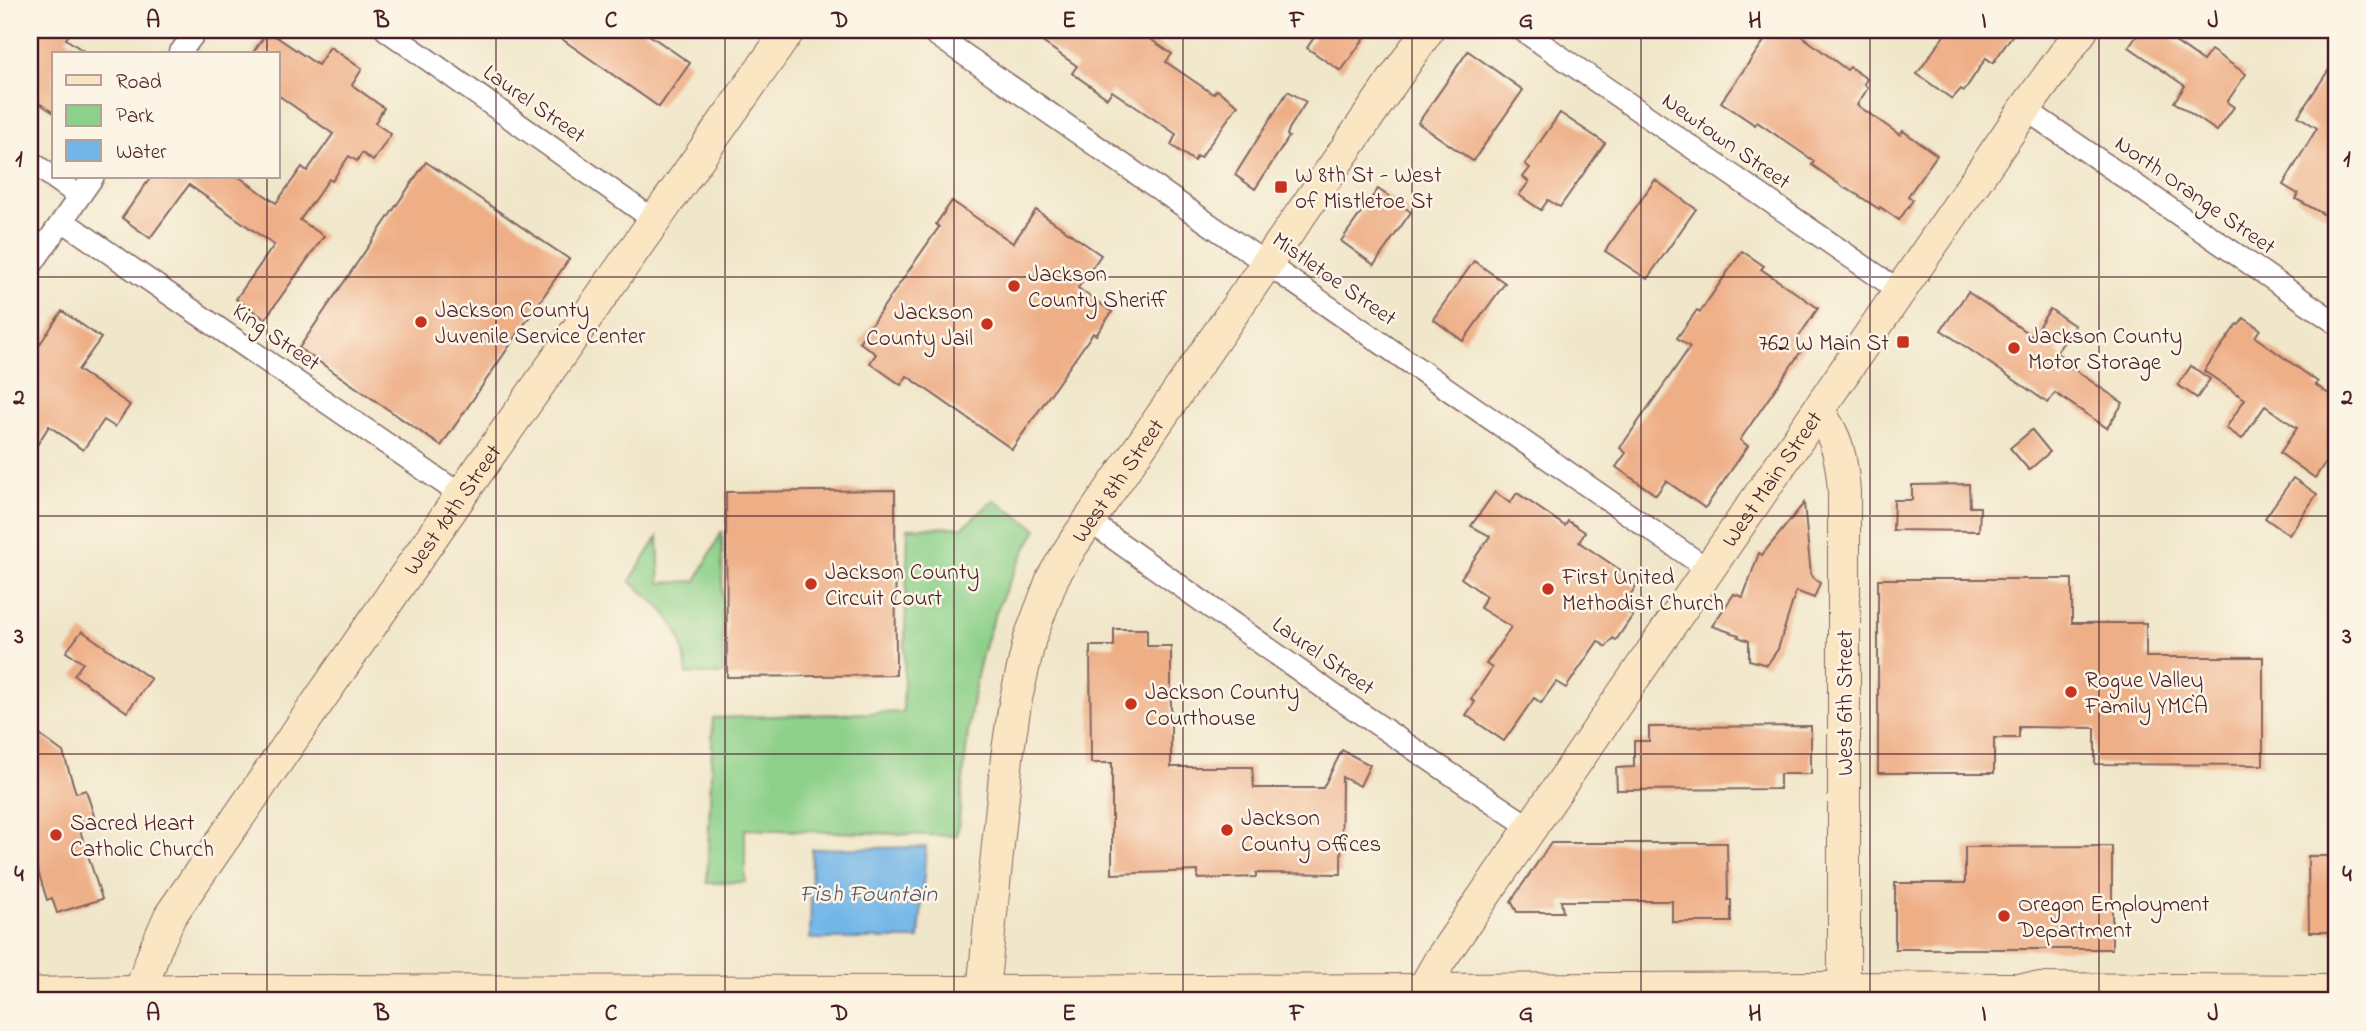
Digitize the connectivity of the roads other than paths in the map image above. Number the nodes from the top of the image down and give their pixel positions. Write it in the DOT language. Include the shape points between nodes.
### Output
graph roads {
  1 [pos="197,30"];
  2 [pos="386,30"];
  3 [pos="789,30"];
  4 [pos="929,30"];
  5 [pos="1428,30"];
  6 [pos="1522,30"];
  7 [pos="2082,30"];
  8 [pos="181,52"];
  9 [pos="2025,109"];
  10 [pos="30,161"];
  11 [pos="52,177"];
  12 [pos="54,178"];
  13 [pos="92,178"];
  14 [pos="79,196"];
  15 [pos="654,220"];
  16 [pos="63,221"];
  17 [pos="1268,263"];
  18 [pos="30,267"];
  19 [pos="1901,292"];
  20 [pos="2336,323"];
  21 [pos="1818,412"];
  22 [pos="461,495"];
  23 [pos="1089,521"];
  24 [pos="1709,570"];
  25 [pos="1531,828"];
  26 [pos="2336,991"];
  27 [pos="30,994"];
  28 [pos="1844,995"];
  29 [pos="138,996"];
  30 [pos="983,996"];
  31 [pos="1422,996"];
  32 [pos="2268,996"];
  1 -- 8 [label="street"];
  2 -- 15 [label="street, Laurel Street"];
  3 -- 15 [label="street, West 10th Street"];
  4 -- 17 [label="street, Mistletoe Street"];
  5 -- 17 [label="street, West 8th Street"];
  6 -- 19 [label="street, Newtown Street"];
  7 -- 9 [label="street, West Main Street"];
  9 -- 19 [label="street, West Main Street"];
  9 -- 20 [label="street, North Orange Street"];
  10 -- 11 [label="street"];
  12 -- 14 [label="street"];
  13 -- 14 [label="street"];
  14 -- 16 [label="street"];
  15 -- 22 [label="street, West 10th Street"];
  16 -- 18 [label="street"];
  16 -- 22 [label="street, King Street"];
  17 -- 23 [label="street, West 8th Street"];
  17 -- 24 [label="street, Mistletoe Street"];
  19 -- 21 [label="street, West Main Street"];
  21 -- 24 [label="street, West Main Street"];
  21 -- 28 [label="street, West 6th Street" via="1831,428 1842,460 1844,492"];
  22 -- 29 [label="street, West 10th Street" via="170,916"];
  23 -- 25 [label="street, Laurel Street"];
  23 -- 30 [label="street, West 8th Street" via="1053,577 1030,638 1007,757"];
  24 -- 25 [label="street, West Main Street"];
  25 -- 31 [label="street, West Main Street" via="1440,960"];
  26 -- 32 [label="street"];
  27 -- 29 [label="street"];
  28 -- 31 [label="street"];
  28 -- 32 [label="street"];
  29 -- 30 [label="street"];
  30 -- 31 [label="street"];
}
